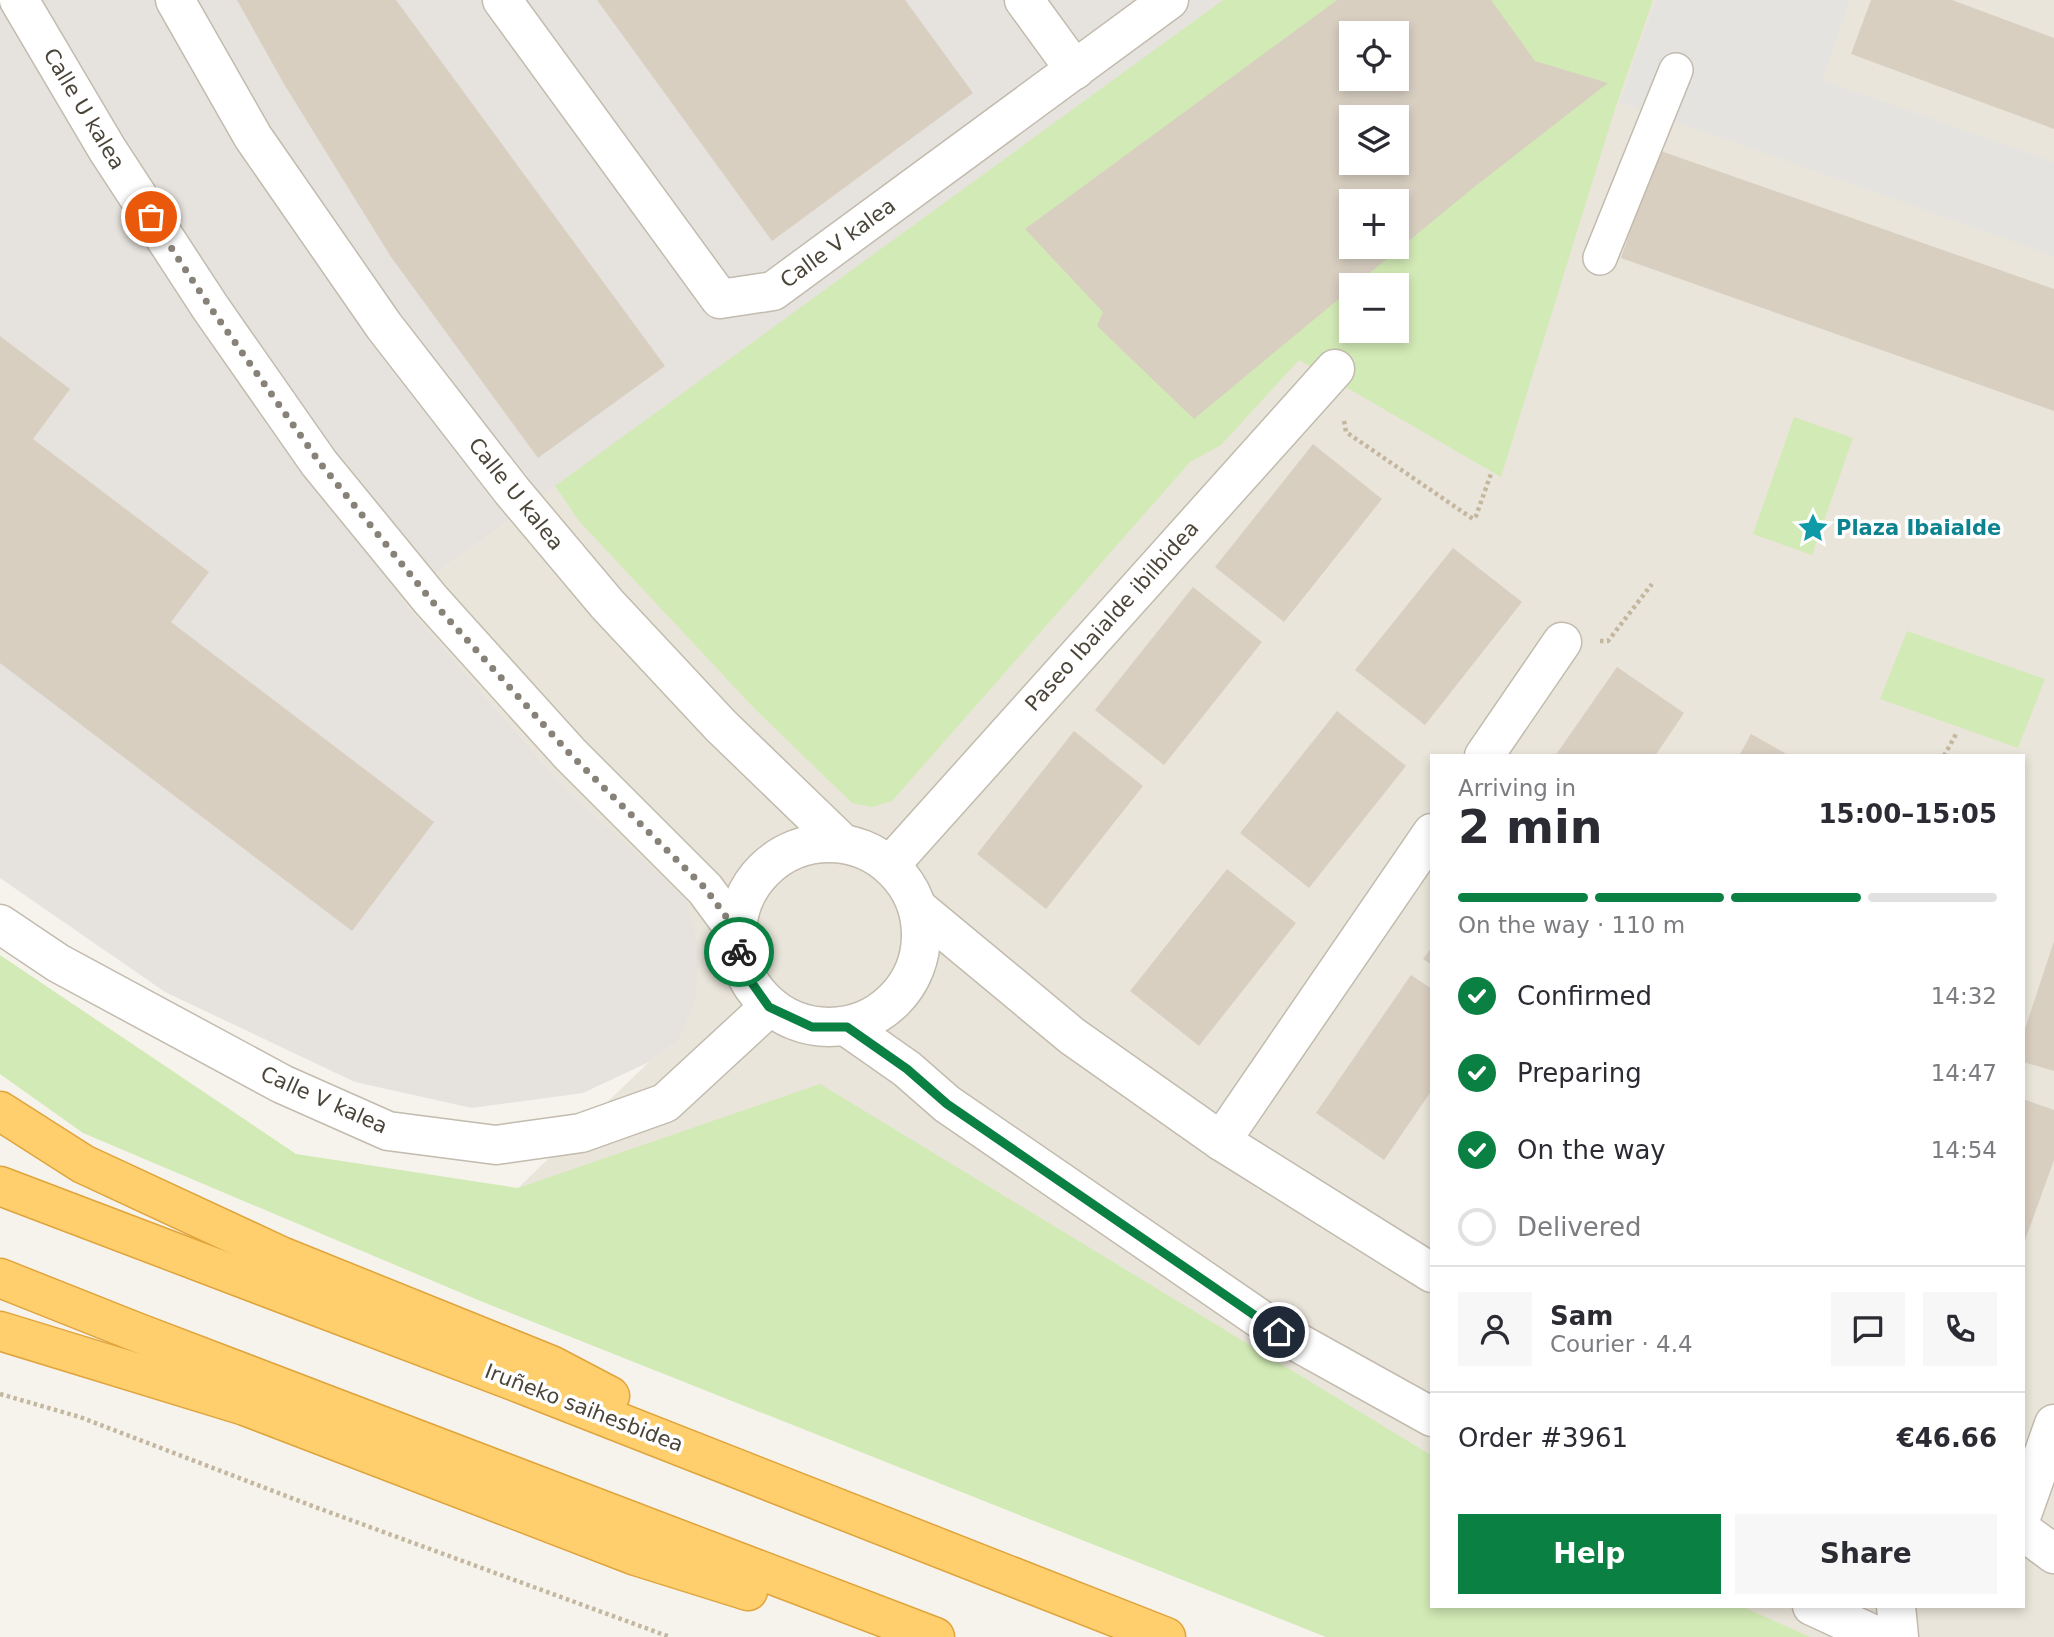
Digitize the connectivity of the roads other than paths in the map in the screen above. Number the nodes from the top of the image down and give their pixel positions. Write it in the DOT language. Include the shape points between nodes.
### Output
graph roads {
  1 [pos="19,0"];
  2 [pos="176,0"];
  3 [pos="502,0"];
  4 [pos="1024,0"];
  5 [pos="1169,0"];
  6 [pos="1074,70"];
  7 [pos="1676,70"];
  8 [pos="1600,258"];
  9 [pos="1335,369"];
  10 [pos="1562,642"];
  11 [pos="1485,754"];
  12 [pos="1430,836"];
  13 [pos="840,841"];
  14 [pos="891,864"];
  15 [pos="919,909"];
  16 [pos="0,924"];
  17 [pos="736,930"];
  18 [pos="769,1007"];
  19 [pos="847,1027"];
  20 [pos="0,1111"];
  21 [pos="1221,1141"];
  22 [pos="0,1186"];
  23 [pos="1430,1272"];
  24 [pos="0,1278"];
  25 [pos="0,1331"];
  26 [pos="1430,1416"];
  27 [pos="2054,1424"];
  28 [pos="769,1480"];
  29 [pos="2025,1505"];
  30 [pos="2025,1532"];
  31 [pos="2054,1554"];
  32 [pos="1816,1608"];
  33 [pos="1896,1608"];
  34 [pos="900,1637"];
  35 [pos="935,1637"];
  36 [pos="1166,1637"];
  37 [pos="1879,1637"];
  38 [pos="1899,1637"];
  1 -- 17 [label="street, Calle U kalea" via="121,171 320,463 431,600 570,754 705,888"];
  2 -- 13 [label="street, Calle U kalea" via="253,137 384,327 512,491 607,604 721,726"];
  3 -- 6 [label="street, Calle V kalea" via="720,299 773,291"];
  4 -- 6 [label="street"];
  5 -- 6 [label="street"];
  7 -- 8 [label="street"];
  9 -- 14 [label="street, Paseo Ibaialde ibilbidea"];
  10 -- 11 [label="street"];
  12 -- 21 [label="street"];
  13 -- 14 [label="street"];
  13 -- 17 [label="street" via="787,851 749,886"];
  14 -- 15 [label="street"];
  15 -- 19 [label="street" via="922,952 905,990 876,1017"];
  15 -- 21 [label="street" via="1072,1036"];
  16 -- 18 [label="street, Calle V kalea" via="58,963 294,1089 388,1131 496,1145 581,1133 665,1103"];
  17 -- 18 [label="street" via="742,969"];
  18 -- 19 [label="street" via="812,1027"];
  19 -- 26 [label="street" via="947,1104 1279,1332"];
  20 -- 28 [label="highway" via="83,1164 281,1256 551,1365"];
  21 -- 23 [label="street"];
  22 -- 28 [label="highway, Iruñeko saihesbidea"];
  24 -- 35 [label="highway"];
  25 -- 34 [label="highway" via="245,1406 636,1556"];
  27 -- 29 [label="street"];
  28 -- 36 [label="highway, Iruñeko saihesbidea"];
  30 -- 31 [label="street"];
  32 -- 37 [label="street"];
  33 -- 38 [label="street"];
}
